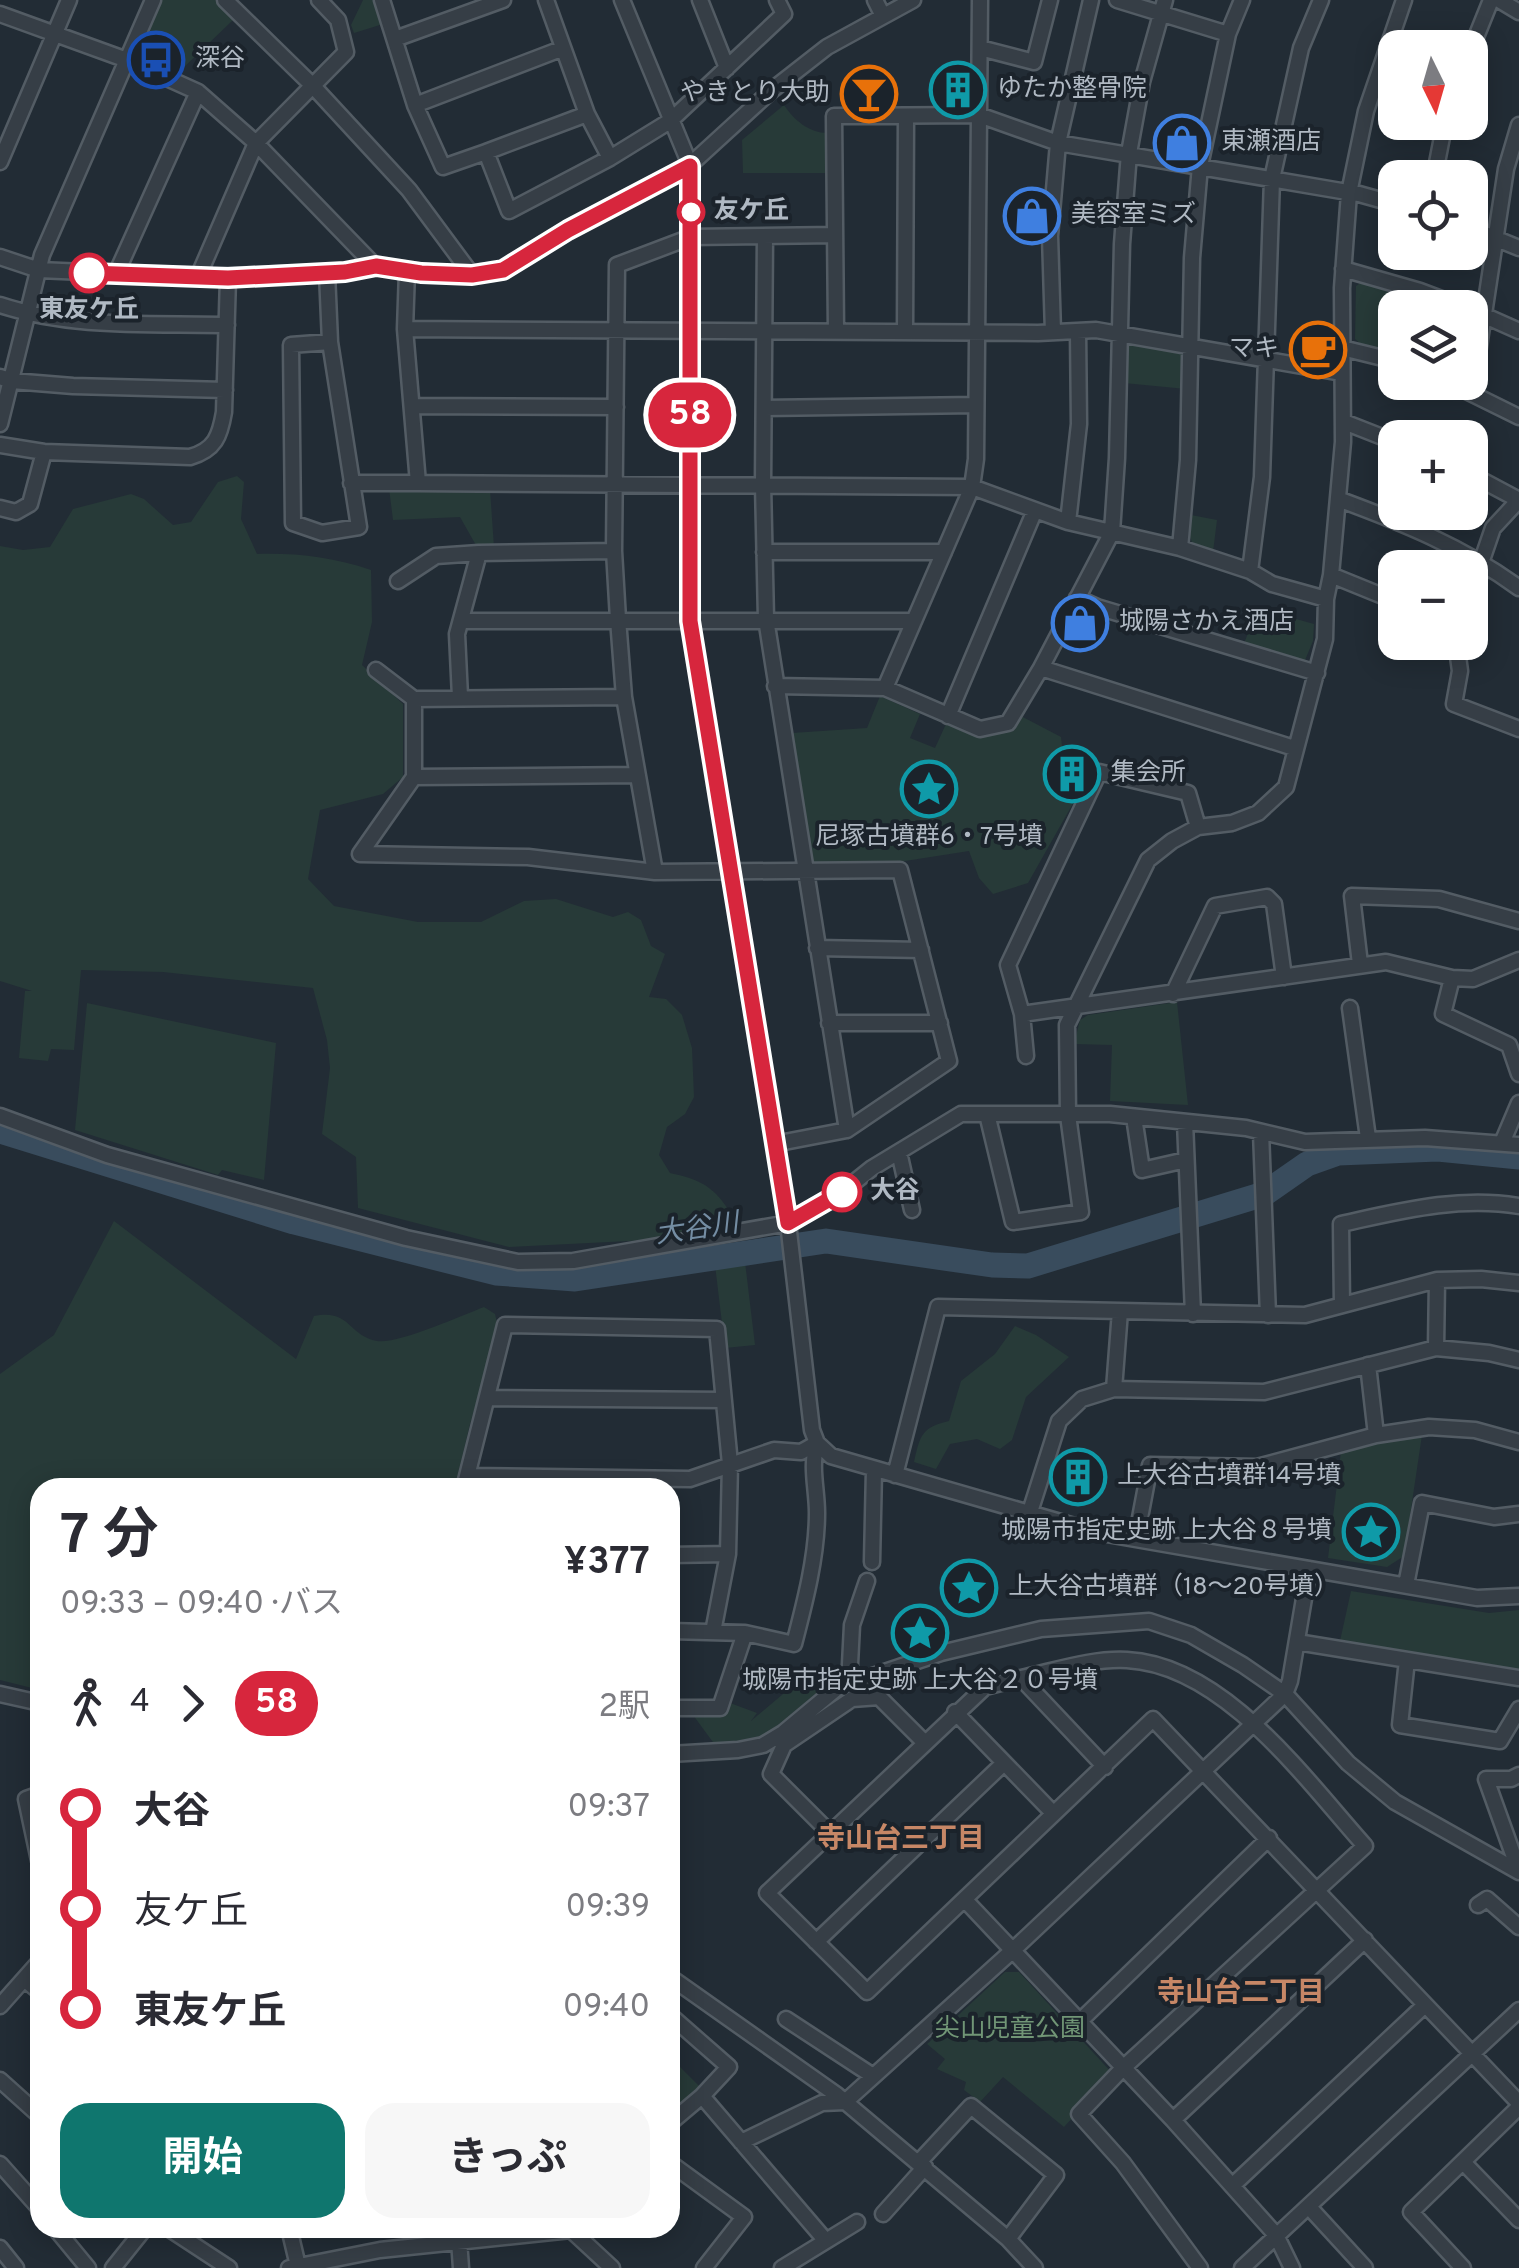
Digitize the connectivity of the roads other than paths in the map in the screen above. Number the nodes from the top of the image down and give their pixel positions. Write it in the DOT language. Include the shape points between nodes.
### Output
graph roads {
  1 [pos="69,0"];
  2 [pos="153,0"];
  3 [pos="225,0"];
  4 [pos="319,0"];
  5 [pos="382,0"];
  6 [pos="503,0"];
  7 [pos="546,0"];
  8 [pos="622,0"];
  9 [pos="700,0"];
  10 [pos="777,0"];
  11 [pos="875,0"];
  12 [pos="913,0"];
  13 [pos="980,0"];
  14 [pos="1050,0"];
  15 [pos="1091,0"];
  16 [pos="1117,0"];
  17 [pos="1242,0"];
  18 [pos="1321,0"];
  19 [pos="1404,0"];
  20 [pos="1491,0"];
  21 [pos="1499,0"];
  22 [pos="1162,6"];
  23 [pos="1519,12"];
  24 [pos="0,14"];
  25 [pos="883,16"];
  26 [pos="1479,30"];
  27 [pos="55,34"];
  28 [pos="1228,34"];
  29 [pos="395,40"];
  30 [pos="980,48"];
  31 [pos="561,49"];
  32 [pos="127,60"];
  33 [pos="727,68"];
  34 [pos="312,86"];
  35 [pos="198,92"];
  36 [pos="415,105"];
  37 [pos="587,114"];
  38 [pos="980,114"];
  39 [pos="906,116"];
  40 [pos="670,121"];
  41 [pos="1519,125"];
  42 [pos="256,143"];
  43 [pos="1058,143"];
  44 [pos="486,152"];
  45 [pos="1129,153"];
  46 [pos="610,158"];
  47 [pos="0,162"];
  48 [pos="690,166"];
  49 [pos="1200,166"];
  50 [pos="1514,166"];
  51 [pos="1272,179"];
  52 [pos="1349,194"];
  53 [pos="1378,200"];
  54 [pos="1488,234"];
  55 [pos="835,235"];
  56 [pos="691,236"];
  57 [pos="765,236"];
  58 [pos="1495,237"];
  59 [pos="1519,248"];
  60 [pos="0,257"];
  61 [pos="376,266"];
  62 [pos="1343,269"];
  63 [pos="38,270"];
  64 [pos="407,271"];
  65 [pos="328,273"];
  66 [pos="116,274"];
  67 [pos="472,275"];
  68 [pos="198,277"];
  69 [pos="228,278"];
  70 [pos="1420,290"];
  71 [pos="1478,290"];
  72 [pos="0,306"];
  73 [pos="27,314"];
  74 [pos="1488,317"];
  75 [pos="227,325"];
  76 [pos="405,329"];
  77 [pos="616,330"];
  78 [pos="690,331"];
  79 [pos="764,331"];
  80 [pos="1078,331"];
  81 [pos="1519,331"];
  82 [pos="836,332"];
  83 [pos="905,332"];
  84 [pos="979,332"];
  85 [pos="1053,332"];
  86 [pos="1121,334"];
  87 [pos="330,342"];
  88 [pos="1192,347"];
  89 [pos="1342,348"];
  90 [pos="1378,356"];
  91 [pos="1265,360"];
  92 [pos="1342,373"];
  93 [pos="6,379"];
  94 [pos="225,390"];
  95 [pos="1486,400"];
  96 [pos="412,406"];
  97 [pos="976,406"];
  98 [pos="616,407"];
  99 [pos="764,408"];
  100 [pos="1519,417"];
  101 [pos="1344,422"];
  102 [pos="0,424"];
  103 [pos="1378,435"];
  104 [pos="0,445"];
  105 [pos="44,452"];
  106 [pos="418,483"];
  107 [pos="617,483"];
  108 [pos="352,484"];
  109 [pos="691,484"];
  110 [pos="762,484"];
  111 [pos="1488,484"];
  112 [pos="972,487"];
  113 [pos="1338,499"];
  114 [pos="0,508"];
  115 [pos="1036,510"];
  116 [pos="1068,522"];
  117 [pos="1112,532"];
  118 [pos="1180,548"];
  119 [pos="1461,550"];
  120 [pos="1485,550"];
  121 [pos="614,551"];
  122 [pos="480,552"];
  123 [pos="764,552"];
  124 [pos="944,552"];
  125 [pos="1488,565"];
  126 [pos="1250,571"];
  127 [pos="1332,575"];
  128 [pos="398,581"];
  129 [pos="1519,588"];
  130 [pos="1378,595"];
  131 [pos="1078,598"];
  132 [pos="1326,598"];
  133 [pos="618,618"];
  134 [pos="463,620"];
  135 [pos="766,620"];
  136 [pos="690,621"];
  137 [pos="914,621"];
  138 [pos="1458,660"];
  139 [pos="1041,668"];
  140 [pos="376,670"];
  141 [pos="1317,673"];
  142 [pos="775,686"];
  143 [pos="885,688"];
  144 [pos="460,696"];
  145 [pos="624,696"];
  146 [pos="414,699"];
  147 [pos="948,716"];
  148 [pos="1519,729"];
  149 [pos="1294,748"];
  150 [pos="638,776"];
  151 [pos="414,777"];
  152 [pos="1198,827"];
  153 [pos="655,872"];
  154 [pos="805,872"];
  155 [pos="729,874"];
  156 [pos="1519,921"];
  157 [pos="818,948"];
  158 [pos="921,950"];
  159 [pos="1519,960"];
  160 [pos="1360,964"];
  161 [pos="1284,977"];
  162 [pos="1452,978"];
  163 [pos="1173,994"];
  164 [pos="1076,1008"];
  165 [pos="1350,1008"];
  166 [pos="1022,1014"];
  167 [pos="829,1022"];
  168 [pos="940,1023"];
  169 [pos="1026,1056"];
  170 [pos="1519,1074"];
  171 [pos="1519,1104"];
  172 [pos="987,1114"];
  173 [pos="1068,1115"];
  174 [pos="0,1116"];
  175 [pos="1134,1118"];
  176 [pos="1185,1122"];
  177 [pos="847,1130"];
  178 [pos="1261,1132"];
  179 [pos="1368,1138"];
  180 [pos="1502,1143"];
  181 [pos="774,1144"];
  182 [pos="1519,1146"];
  183 [pos="899,1152"];
  184 [pos="1186,1160"];
  185 [pos="1519,1206"];
  186 [pos="912,1210"];
  187 [pos="788,1230"];
  188 [pos="1437,1280"];
  189 [pos="1519,1284"];
  190 [pos="1342,1305"];
  191 [pos="1120,1310"];
  192 [pos="1193,1314"];
  193 [pos="1268,1315"];
  194 [pos="1436,1348"];
  195 [pos="1519,1360"];
  196 [pos="1368,1365"];
  197 [pos="1114,1390"];
  198 [pos="488,1398"];
  199 [pos="724,1400"];
  200 [pos="1376,1436"];
  201 [pos="1519,1442"];
  202 [pos="817,1443"];
  203 [pos="730,1464"];
  204 [pos="874,1470"];
  205 [pos="895,1475"];
  206 [pos="467,1478"];
  207 [pos="680,1479"];
  208 [pos="1519,1514"];
  209 [pos="1029,1515"];
  210 [pos="1136,1539"];
  211 [pos="680,1554"];
  212 [pos="728,1554"];
  213 [pos="872,1562"];
  214 [pos="1309,1570"];
  215 [pos="867,1581"];
  216 [pos="1406,1585"];
  217 [pos="1519,1596"];
  218 [pos="680,1631"];
  219 [pos="713,1632"];
  220 [pos="745,1633"];
  221 [pos="1297,1642"];
  222 [pos="1406,1660"];
  223 [pos="1021,1678"];
  224 [pos="1519,1678"];
  225 [pos="849,1684"];
  226 [pos="0,1694"];
  227 [pos="1285,1694"];
  228 [pos="30,1701"];
  229 [pos="680,1708"];
  230 [pos="1519,1709"];
  231 [pos="955,1712"];
  232 [pos="1253,1722"];
  233 [pos="924,1742"];
  234 [pos="680,1753"];
  235 [pos="1004,1763"];
  236 [pos="1105,1767"];
  237 [pos="1204,1769"];
  238 [pos="1519,1775"];
  239 [pos="1053,1813"];
  240 [pos="830,1832"];
  241 [pos="1269,1838"];
  242 [pos="1519,1872"];
  243 [pos="1318,1889"];
  244 [pos="965,1900"];
  245 [pos="1478,1906"];
  246 [pos="1519,1927"];
  247 [pos="1365,1940"];
  248 [pos="816,1942"];
  249 [pos="1012,1952"];
  250 [pos="30,1972"];
  251 [pos="24,1979"];
  252 [pos="30,1984"];
  253 [pos="680,1984"];
  254 [pos="1425,2005"];
  255 [pos="0,2006"];
  256 [pos="1519,2010"];
  257 [pos="786,2018"];
  258 [pos="1078,2023"];
  259 [pos="680,2024"];
  260 [pos="1470,2054"];
  261 [pos="1122,2068"];
  262 [pos="874,2076"];
  263 [pos="0,2080"];
  264 [pos="702,2096"];
  265 [pos="845,2102"];
  266 [pos="1519,2105"];
  267 [pos="30,2107"];
  268 [pos="680,2115"];
  269 [pos="1173,2120"];
  270 [pos="741,2142"];
  271 [pos="1463,2162"];
  272 [pos="0,2164"];
  273 [pos="922,2164"];
  274 [pos="680,2170"];
  275 [pos="1232,2186"];
  276 [pos="30,2198"];
  277 [pos="1309,2207"];
  278 [pos="883,2214"];
  279 [pos="1519,2220"];
  280 [pos="857,2222"];
  281 [pos="1276,2235"];
  282 [pos="64,2238"];
  283 [pos="137,2238"];
  284 [pos="183,2238"];
  285 [pos="289,2238"];
  286 [pos="479,2238"];
  287 [pos="580,2238"];
  288 [pos="1008,2238"];
  289 [pos="459,2240"];
  290 [pos="826,2241"];
  291 [pos="0,2248"];
  292 [pos="1029,2266"];
  293 [pos="293,2267"];
  294 [pos="16,2268"];
  295 [pos="88,2268"];
  296 [pos="112,2268"];
  297 [pos="229,2268"];
  298 [pos="461,2268"];
  299 [pos="612,2268"];
  300 [pos="704,2268"];
  301 [pos="782,2268"];
  302 [pos="1200,2268"];
  303 [pos="1242,2268"];
  304 [pos="1292,2268"];
  305 [pos="1365,2268"];
  306 [pos="1463,2268"];
  1 -- 27 [label="street"];
  2 -- 32 [label="street"];
  3 -- 34 [label="street"];
  4 -- 34 [label="street" via="338,20 346,52"];
  5 -- 29 [label="street"];
  6 -- 29 [label="street"];
  7 -- 31 [label="street"];
  8 -- 40 [label="street"];
  9 -- 33 [label="street"];
  10 -- 33 [label="street" via="784,14"];
  11 -- 25 [label="street"];
  12 -- 25 [label="street"];
  13 -- 30 [label="street"];
  14 -- 30 [label="street" via="1034,62"];
  15 -- 43 [label="street"];
  16 -- 22 [label="street"];
  17 -- 28 [label="street"];
  18 -- 51 [label="street" via="1301,48"];
  19 -- 52 [label="street" via="1366,111"];
  20 -- 26 [label="street"];
  21 -- 23 [label="street"];
  22 -- 28 [label="street"];
  22 -- 45 [label="street"];
  24 -- 27 [label="street"];
  25 -- 48 [label="street" via="826,48"];
  27 -- 32 [label="street"];
  27 -- 47 [label="street"];
  28 -- 49 [label="street"];
  29 -- 36 [label="street"];
  30 -- 38 [label="street"];
  31 -- 36 [label="street"];
  31 -- 37 [label="street"];
  32 -- 35 [label="street"];
  32 -- 63 [label="street"];
  33 -- 40 [label="street"];
  34 -- 42 [label="street"];
  34 -- 67 [label="street" via="409,190"];
  35 -- 42 [label="street"];
  35 -- 66 [label="street"];
  36 -- 44 [label="street" via="444,167"];
  37 -- 44 [label="street"];
  37 -- 46 [label="street"];
  38 -- 39 [label="street"];
  38 -- 43 [label="street"];
  38 -- 84 [label="street"];
  39 -- 55 [label="street" via="834,116"];
  39 -- 83 [label="street"];
  40 -- 46 [label="street"];
  40 -- 48 [label="street"];
  41 -- 50 [label="street"];
  42 -- 61 [label="street"];
  42 -- 68 [label="street"];
  43 -- 45 [label="street"];
  43 -- 85 [label="street" via="1050,252"];
  44 -- 46 [label="street" via="509,211"];
  45 -- 49 [label="street"];
  45 -- 86 [label="street"];
  48 -- 56 [label="street"];
  48 -- 67 [label="street" via="503,270"];
  49 -- 51 [label="street"];
  49 -- 88 [label="street"];
  50 -- 58 [label="street"];
  51 -- 52 [label="street"];
  51 -- 91 [label="street"];
  52 -- 53 [label="street"];
  52 -- 62 [label="street"];
  54 -- 58 [label="street"];
  55 -- 57 [label="street"];
  55 -- 82 [label="street"];
  56 -- 57 [label="street"];
  56 -- 77 [label="street" via="617,265"];
  56 -- 78 [label="street"];
  57 -- 79 [label="street"];
  58 -- 59 [label="street"];
  58 -- 71 [label="street"];
  60 -- 63 [label="street"];
  61 -- 64 [label="street"];
  61 -- 65 [label="street"];
  62 -- 70 [label="street"];
  62 -- 89 [label="street"];
  63 -- 66 [label="street"];
  63 -- 73 [label="street"];
  64 -- 67 [label="street"];
  64 -- 76 [label="street"];
  65 -- 69 [label="street"];
  65 -- 87 [label="street"];
  66 -- 68 [label="street"];
  68 -- 69 [label="street"];
  69 -- 75 [label="street"];
  72 -- 73 [label="street"];
  73 -- 75 [label="street"];
  73 -- 93 [label="street"];
  74 -- 81 [label="street"];
  75 -- 94 [label="street"];
  76 -- 77 [label="street"];
  76 -- 96 [label="street"];
  77 -- 78 [label="street"];
  77 -- 98 [label="street"];
  78 -- 79 [label="street"];
  78 -- 109 [label="street"];
  79 -- 82 [label="street"];
  79 -- 99 [label="street"];
  80 -- 85 [label="street"];
  80 -- 86 [label="street"];
  80 -- 116 [label="street" via="1079,424"];
  82 -- 83 [label="street"];
  83 -- 84 [label="street"];
  84 -- 85 [label="street"];
  84 -- 97 [label="street"];
  86 -- 88 [label="street"];
  86 -- 117 [label="street"];
  87 -- 108 [label="street"];
  87 -- 108 [label="street" via="292,345 293,524 322,533 359,528"];
  88 -- 91 [label="street"];
  88 -- 118 [label="street"];
  89 -- 90 [label="street"];
  89 -- 92 [label="street"];
  91 -- 92 [label="street"];
  91 -- 126 [label="street" via="1262,477"];
  92 -- 101 [label="street"];
  93 -- 94 [label="street"];
  93 -- 102 [label="street"];
  94 -- 105 [label="street" via="221,430 202,454"];
  95 -- 100 [label="street"];
  96 -- 98 [label="street"];
  96 -- 106 [label="street"];
  97 -- 99 [label="street"];
  97 -- 112 [label="street"];
  98 -- 107 [label="street"];
  99 -- 110 [label="street"];
  101 -- 103 [label="street"];
  101 -- 113 [label="street"];
  104 -- 105 [label="street"];
  105 -- 114 [label="street" via="30,504 16,512"];
  106 -- 107 [label="street"];
  106 -- 108 [label="street"];
  107 -- 109 [label="street"];
  107 -- 121 [label="street"];
  109 -- 110 [label="street"];
  109 -- 136 [label="street"];
  110 -- 112 [label="street"];
  110 -- 123 [label="street"];
  111 -- 120 [label="street" via="1519,500 1493,528"];
  112 -- 115 [label="street"];
  112 -- 124 [label="street"];
  113 -- 119 [label="street"];
  113 -- 127 [label="street"];
  115 -- 116 [label="street"];
  115 -- 147 [label="street"];
  116 -- 117 [label="street"];
  117 -- 118 [label="street"];
  117 -- 131 [label="street"];
  118 -- 126 [label="street"];
  121 -- 122 [label="street"];
  121 -- 133 [label="street"];
  122 -- 128 [label="street" via="436,556"];
  122 -- 134 [label="street"];
  123 -- 124 [label="street"];
  123 -- 135 [label="street"];
  124 -- 137 [label="street"];
  125 -- 129 [label="street"];
  126 -- 132 [label="street"];
  127 -- 130 [label="street"];
  127 -- 132 [label="street"];
  131 -- 139 [label="street"];
  131 -- 141 [label="street"];
  132 -- 141 [label="street"];
  133 -- 134 [label="street"];
  133 -- 136 [label="street"];
  133 -- 145 [label="street"];
  134 -- 144 [label="street" via="457,634"];
  135 -- 136 [label="street"];
  135 -- 137 [label="street"];
  135 -- 142 [label="street"];
  136 -- 155 [label="street"];
  137 -- 143 [label="street"];
  138 -- 148 [label="street" via="1454,704"];
  139 -- 147 [label="street" via="1008,723 980,729"];
  139 -- 149 [label="street"];
  140 -- 146 [label="street"];
  141 -- 149 [label="street"];
  142 -- 143 [label="street"];
  142 -- 154 [label="street"];
  143 -- 147 [label="street"];
  144 -- 145 [label="street"];
  144 -- 146 [label="street"];
  145 -- 150 [label="street"];
  146 -- 151 [label="street"];
  149 -- 152 [label="street" via="1286,787 1258,813"];
  150 -- 151 [label="street"];
  150 -- 153 [label="street"];
  151 -- 153 [label="street" via="360,854 528,856"];
  152 -- 164 [label="street" via="1148,860"];
  152 -- 166 [label="street" via="1188,793 1099,772 1008,965"];
  153 -- 155 [label="street"];
  154 -- 155 [label="street"];
  154 -- 157 [label="street"];
  154 -- 158 [label="street" via="900,870"];
  155 -- 181 [label="street"];
  156 -- 160 [label="street" via="1439,899 1352,896"];
  157 -- 158 [label="street"];
  157 -- 167 [label="street"];
  158 -- 168 [label="street"];
  159 -- 162 [label="street" via="1473,980"];
  160 -- 161 [label="street"];
  160 -- 162 [label="street" via="1386,962"];
  161 -- 163 [label="street"];
  161 -- 163 [label="street" via="1274,904 1267,897 1215,906"];
  162 -- 170 [label="street" via="1443,1014 1509,1045"];
  163 -- 164 [label="street"];
  164 -- 166 [label="street"];
  164 -- 173 [label="street" via="1066,1025"];
  165 -- 179 [label="street"];
  166 -- 169 [label="street"];
  167 -- 168 [label="street"];
  167 -- 177 [label="street"];
  168 -- 177 [label="street" via="949,1061"];
  171 -- 180 [label="street"];
  172 -- 173 [label="street"];
  172 -- 173 [label="street" via="1012,1222 1081,1212"];
  172 -- 183 [label="street" via="961,1114"];
  173 -- 175 [label="street"];
  174 -- 187 [label="street" via="126,1160 518,1262 572,1261"];
  175 -- 176 [label="street"];
  175 -- 184 [label="street" via="1142,1170"];
  176 -- 178 [label="street"];
  176 -- 184 [label="street"];
  177 -- 181 [label="street"];
  178 -- 179 [label="street" via="1305,1142"];
  178 -- 193 [label="street"];
  179 -- 180 [label="street"];
  180 -- 182 [label="street"];
  181 -- 187 [label="street"];
  183 -- 186 [label="street"];
  183 -- 187 [label="street"];
  184 -- 192 [label="street"];
  185 -- 190 [label="street" via="1440,1203 1341,1224"];
  187 -- 202 [label="street"];
  188 -- 189 [label="street"];
  188 -- 190 [label="street"];
  188 -- 194 [label="street"];
  190 -- 193 [label="street"];
  191 -- 192 [label="street"];
  191 -- 197 [label="street"];
  191 -- 205 [label="street" via="938,1307"];
  192 -- 193 [label="street"];
  194 -- 195 [label="street"];
  194 -- 196 [label="street"];
  196 -- 197 [label="street" via="1264,1392"];
  196 -- 200 [label="street"];
  197 -- 209 [label="street" via="1082,1399 1059,1421"];
  198 -- 199 [label="street"];
  198 -- 199 [label="street" via="505,1324 717,1328"];
  198 -- 206 [label="street"];
  199 -- 203 [label="street"];
  200 -- 201 [label="street" via="1429,1426"];
  200 -- 210 [label="street" via="1257,1467 1150,1465"];
  202 -- 203 [label="street"];
  202 -- 204 [label="street" via="831,1456"];
  202 -- 220 [label="street" via="814,1546 794,1644"];
  203 -- 207 [label="street"];
  203 -- 212 [label="street"];
  204 -- 205 [label="street"];
  204 -- 213 [label="street"];
  205 -- 209 [label="street"];
  208 -- 216 [label="street" via="1494,1518 1422,1503"];
  209 -- 210 [label="street"];
  210 -- 214 [label="street"];
  211 -- 212 [label="street"];
  212 -- 219 [label="street"];
  214 -- 216 [label="street"];
  214 -- 221 [label="street"];
  215 -- 225 [label="street" via="852,1624"];
  216 -- 217 [label="street" via="1477,1598"];
  218 -- 219 [label="street"];
  219 -- 220 [label="street"];
  220 -- 229 [label="street" via="720,1708"];
  221 -- 222 [label="street"];
  221 -- 227 [label="street"];
  222 -- 224 [label="street"];
  222 -- 230 [label="street" via="1400,1724 1500,1741"];
  223 -- 231 [label="street" via="985,1687"];
  223 -- 232 [label="street" via="1126,1660 1160,1666 1200,1684"];
  223 -- 236 [label="street"];
  225 -- 227 [label="street" via="1041,1629 1149,1621 1191,1635"];
  225 -- 234 [label="street" via="763,1745"];
  226 -- 228 [label="street"];
  227 -- 232 [label="street"];
  227 -- 242 [label="street" via="1348,1763 1395,1802"];
  231 -- 233 [label="street"];
  231 -- 235 [label="street"];
  232 -- 237 [label="street"];
  232 -- 243 [label="street" via="1365,1846"];
  233 -- 240 [label="street"];
  233 -- 240 [label="street" via="879,1696 852,1700 784,1744 771,1774"];
  235 -- 239 [label="street"];
  235 -- 248 [label="street"];
  236 -- 237 [label="street" via="1153,1719"];
  236 -- 239 [label="street"];
  237 -- 241 [label="street"];
  237 -- 249 [label="street"];
  238 -- 242 [label="street" via="1486,1779"];
  239 -- 244 [label="street"];
  240 -- 248 [label="street" via="767,1893"];
  241 -- 243 [label="street"];
  241 -- 258 [label="street"];
  243 -- 247 [label="street"];
  243 -- 261 [label="street"];
  244 -- 248 [label="street" via="867,1992"];
  244 -- 249 [label="street"];
  245 -- 246 [label="street" via="1487,1898"];
  247 -- 254 [label="street"];
  247 -- 269 [label="street"];
  249 -- 258 [label="street"];
  249 -- 262 [label="street"];
  250 -- 251 [label="street"];
  251 -- 252 [label="street"];
  251 -- 255 [label="street"];
  253 -- 265 [label="street"];
  254 -- 260 [label="street"];
  254 -- 275 [label="street"];
  256 -- 260 [label="street"];
  257 -- 262 [label="street"];
  258 -- 261 [label="street"];
  259 -- 264 [label="street" via="729,2067"];
  260 -- 266 [label="street"];
  260 -- 277 [label="street"];
  261 -- 269 [label="street"];
  261 -- 302 [label="street" via="1079,2114"];
  262 -- 265 [label="street"];
  263 -- 267 [label="street"];
  264 -- 268 [label="street"];
  264 -- 270 [label="street"];
  265 -- 270 [label="street" via="822,2103"];
  265 -- 273 [label="street"];
  266 -- 271 [label="street"];
  269 -- 275 [label="street"];
  270 -- 290 [label="street"];
  271 -- 279 [label="street"];
  271 -- 306 [label="street" via="1411,2212"];
  272 -- 276 [label="street"];
  273 -- 278 [label="street"];
  273 -- 288 [label="street"];
  273 -- 288 [label="street" via="972,2106 1056,2175"];
  274 -- 300 [label="street" via="744,2217"];
  275 -- 281 [label="street"];
  277 -- 281 [label="street"];
  277 -- 305 [label="street"];
  280 -- 290 [label="street"];
  281 -- 303 [label="street"];
  281 -- 304 [label="street"];
  282 -- 295 [label="street"];
  283 -- 296 [label="street"];
  284 -- 297 [label="street"];
  285 -- 293 [label="street"];
  286 -- 289 [label="street"];
  287 -- 299 [label="street"];
  288 -- 292 [label="street"];
  289 -- 293 [label="street"];
  289 -- 298 [label="street"];
  290 -- 301 [label="street"];
  291 -- 294 [label="street"];
}
